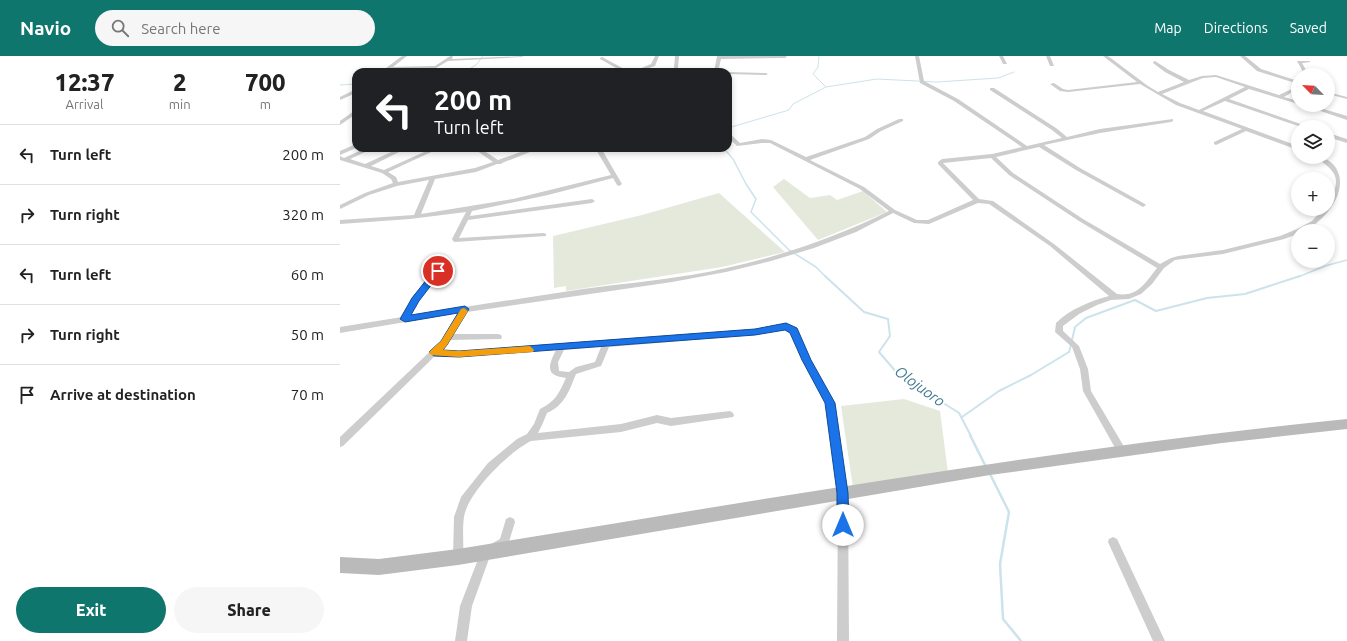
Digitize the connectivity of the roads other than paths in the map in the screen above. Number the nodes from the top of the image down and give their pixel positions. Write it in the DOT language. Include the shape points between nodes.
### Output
graph roads {
  1 [pos="405,56"];
  2 [pos="452,56"];
  3 [pos="522,56"];
  4 [pos="657,56"];
  5 [pos="677,56"];
  6 [pos="917,56"];
  7 [pos="1001,56"];
  8 [pos="1048,56"];
  9 [pos="1105,56"];
  10 [pos="1242,56"];
  11 [pos="718,57"];
  12 [pos="785,57"];
  13 [pos="602,58"];
  14 [pos="448,60"];
  15 [pos="1155,62"];
  16 [pos="1309,62"];
  17 [pos="1005,63"];
  18 [pos="1052,65"];
  19 [pos="390,68"];
  20 [pos="424,68"];
  21 [pos="619,68"];
  22 [pos="645,68"];
  23 [pos="675,68"];
  24 [pos="717,68"];
  25 [pos="1303,68"];
  26 [pos="732,73"];
  27 [pos="766,74"];
  28 [pos="1291,78"];
  29 [pos="1285,79"];
  30 [pos="1291,81"];
  31 [pos="1188,82"];
  32 [pos="1140,83"];
  33 [pos="1052,84"];
  34 [pos="1249,87"];
  35 [pos="992,89"];
  36 [pos="1291,91"];
  37 [pos="352,93"];
  38 [pos="1159,93"];
  39 [pos="1335,95"];
  40 [pos="1280,97"];
  41 [pos="1347,98"];
  42 [pos="340,99"];
  43 [pos="1225,99"];
  44 [pos="1291,101"];
  45 [pos="1200,111"];
  46 [pos="1328,112"];
  47 [pos="352,115"];
  48 [pos="1347,118"];
  49 [pos="901,120"];
  50 [pos="1171,120"];
  51 [pos="1291,122"];
  52 [pos="340,123"];
  53 [pos="1246,129"];
  54 [pos="1335,137"];
  55 [pos="732,138"];
  56 [pos="1066,139"];
  57 [pos="1347,141"];
  58 [pos="1216,143"];
  59 [pos="1040,145"];
  60 [pos="1291,145"];
  61 [pos="352,148"];
  62 [pos="1026,148"];
  63 [pos="360,152"];
  64 [pos="396,152"];
  65 [pos="428,152"];
  66 [pos="482,152"];
  67 [pos="527,152"];
  68 [pos="600,152"];
  69 [pos="340,153"];
  70 [pos="992,156"];
  71 [pos="343,158"];
  72 [pos="807,159"];
  73 [pos="499,163"];
  74 [pos="1331,164"];
  75 [pos="366,166"];
  76 [pos="384,172"];
  77 [pos="615,176"];
  78 [pos="433,178"];
  79 [pos="396,184"];
  80 [pos="619,184"];
  81 [pos="1335,196"];
  82 [pos="592,201"];
  83 [pos="977,201"];
  84 [pos="1143,205"];
  85 [pos="340,207"];
  86 [pos="470,209"];
  87 [pos="893,211"];
  88 [pos="417,216"];
  89 [pos="1320,216"];
  90 [pos="466,218"];
  91 [pos="340,222"];
  92 [pos="1310,224"];
  93 [pos="1291,234"];
  94 [pos="544,235"];
  95 [pos="446,262"];
  96 [pos="1161,268"];
  97 [pos="1115,297"];
  98 [pos="465,309"];
  99 [pos="405,319"];
  100 [pos="340,330"];
  101 [pos="448,336"];
  102 [pos="498,337"];
  103 [pos="606,344"];
  104 [pos="561,348"];
  105 [pos="434,352"];
  106 [pos="571,375"];
  107 [pos="730,415"];
  108 [pos="1347,424"];
  109 [pos="530,437"];
  110 [pos="340,443"];
  111 [pos="1121,450"];
  112 [pos="843,493"];
  113 [pos="510,522"];
  114 [pos="1113,542"];
  115 [pos="486,553"];
  116 [pos="458,557"];
  117 [pos="340,565"];
  118 [pos="461,641"];
  119 [pos="844,641"];
  120 [pos="1159,641"];
  1 -- 19 [label="street"];
  2 -- 14 [label="street"];
  3 -- 14 [label="street"];
  4 -- 22 [label="street" via="653,65"];
  5 -- 23 [label="street"];
  6 -- 62 [label="street" via="922,81 956,100"];
  7 -- 17 [label="street"];
  8 -- 18 [label="street"];
  9 -- 32 [label="street"];
  10 -- 29 [label="street" via="1259,70"];
  11 -- 12 [label="street"];
  11 -- 24 [label="street"];
  13 -- 21 [label="street"];
  14 -- 20 [label="street" via="436,67"];
  15 -- 31 [label="street"];
  16 -- 25 [label="street" via="1299,62"];
  26 -- 27 [label="street"];
  28 -- 29 [label="street"];
  29 -- 30 [label="street"];
  31 -- 34 [label="street" via="1216,76"];
  31 -- 38 [label="street"];
  32 -- 33 [label="street" via="1068,90 1062,90"];
  32 -- 38 [label="street"];
  34 -- 40 [label="street"];
  34 -- 43 [label="street"];
  35 -- 56 [label="street"];
  36 -- 40 [label="street"];
  37 -- 42 [label="street"];
  38 -- 45 [label="street" via="1178,104"];
  39 -- 41 [label="street"];
  40 -- 44 [label="street"];
  43 -- 45 [label="street"];
  43 -- 51 [label="street"];
  45 -- 53 [label="street"];
  46 -- 48 [label="street"];
  47 -- 52 [label="street"];
  49 -- 72 [label="street" via="867,138"];
  50 -- 56 [label="street"];
  53 -- 58 [label="street"];
  53 -- 60 [label="street"];
  54 -- 57 [label="street"];
  55 -- 72 [label="street" via="739,145 766,141"];
  56 -- 59 [label="street"];
  59 -- 62 [label="street"];
  59 -- 84 [label="street"];
  61 -- 69 [label="street"];
  62 -- 70 [label="street"];
  63 -- 71 [label="street"];
  64 -- 75 [label="street"];
  65 -- 76 [label="street"];
  66 -- 73 [label="street"];
  67 -- 73 [label="street"];
  68 -- 77 [label="street"];
  70 -- 83 [label="street" via="940,163"];
  70 -- 96 [label="street" via="1011,174"];
  71 -- 75 [label="street"];
  72 -- 87 [label="street" via="862,188"];
  73 -- 78 [label="street"];
  74 -- 81 [label="street" via="1339,178"];
  75 -- 76 [label="street"];
  76 -- 79 [label="street" via="394,178"];
  77 -- 80 [label="street"];
  77 -- 86 [label="street" via="555,192"];
  78 -- 79 [label="street"];
  78 -- 88 [label="street"];
  79 -- 85 [label="street"];
  82 -- 90 [label="street"];
  83 -- 87 [label="street" via="929,222 916,222"];
  83 -- 97 [label="street" via="991,202 1023,224"];
  86 -- 88 [label="street"];
  86 -- 90 [label="street"];
  87 -- 98 [label="street" via="865,227 744,266 700,275"];
  88 -- 91 [label="street"];
  89 -- 92 [label="street"];
  90 -- 94 [label="street" via="455,240"];
  93 -- 96 [label="street" via="1234,250 1182,257 1165,263"];
  95 -- 99 [label="street" via="415,300"];
  96 -- 97 [label="street" via="1140,292 1123,298"];
  97 -- 111 [label="street" via="1063,319 1059,325 1059,332 1072,343 1084,369 1087,390"];
  98 -- 99 [label="street"];
  98 -- 101 [label="street"];
  99 -- 100 [label="street"];
  101 -- 102 [label="street"];
  101 -- 105 [label="street"];
  103 -- 104 [label="street"];
  103 -- 106 [label="street" via="598,364 576,370"];
  103 -- 112 [label="street" via="755,332 786,326 794,331 806,360 830,403"];
  104 -- 105 [label="street" via="459,354"];
  104 -- 106 [label="street" via="554,362 555,372"];
  105 -- 110 [label="street"];
  106 -- 109 [label="street" via="562,397 552,407 542,411 538,425"];
  107 -- 109 [label="street" via="671,422 657,419 621,428"];
  108 -- 111 [label="street"];
  109 -- 116 [label="street" via="491,466 465,500 459,517"];
  111 -- 112 [label="street"];
  112 -- 115 [label="street"];
  112 -- 119 [label="street"];
  113 -- 115 [label="street" via="504,542"];
  114 -- 120 [label="street"];
  115 -- 116 [label="street"];
  115 -- 118 [label="street" via="466,606"];
  116 -- 117 [label="street" via="379,567"];
}
